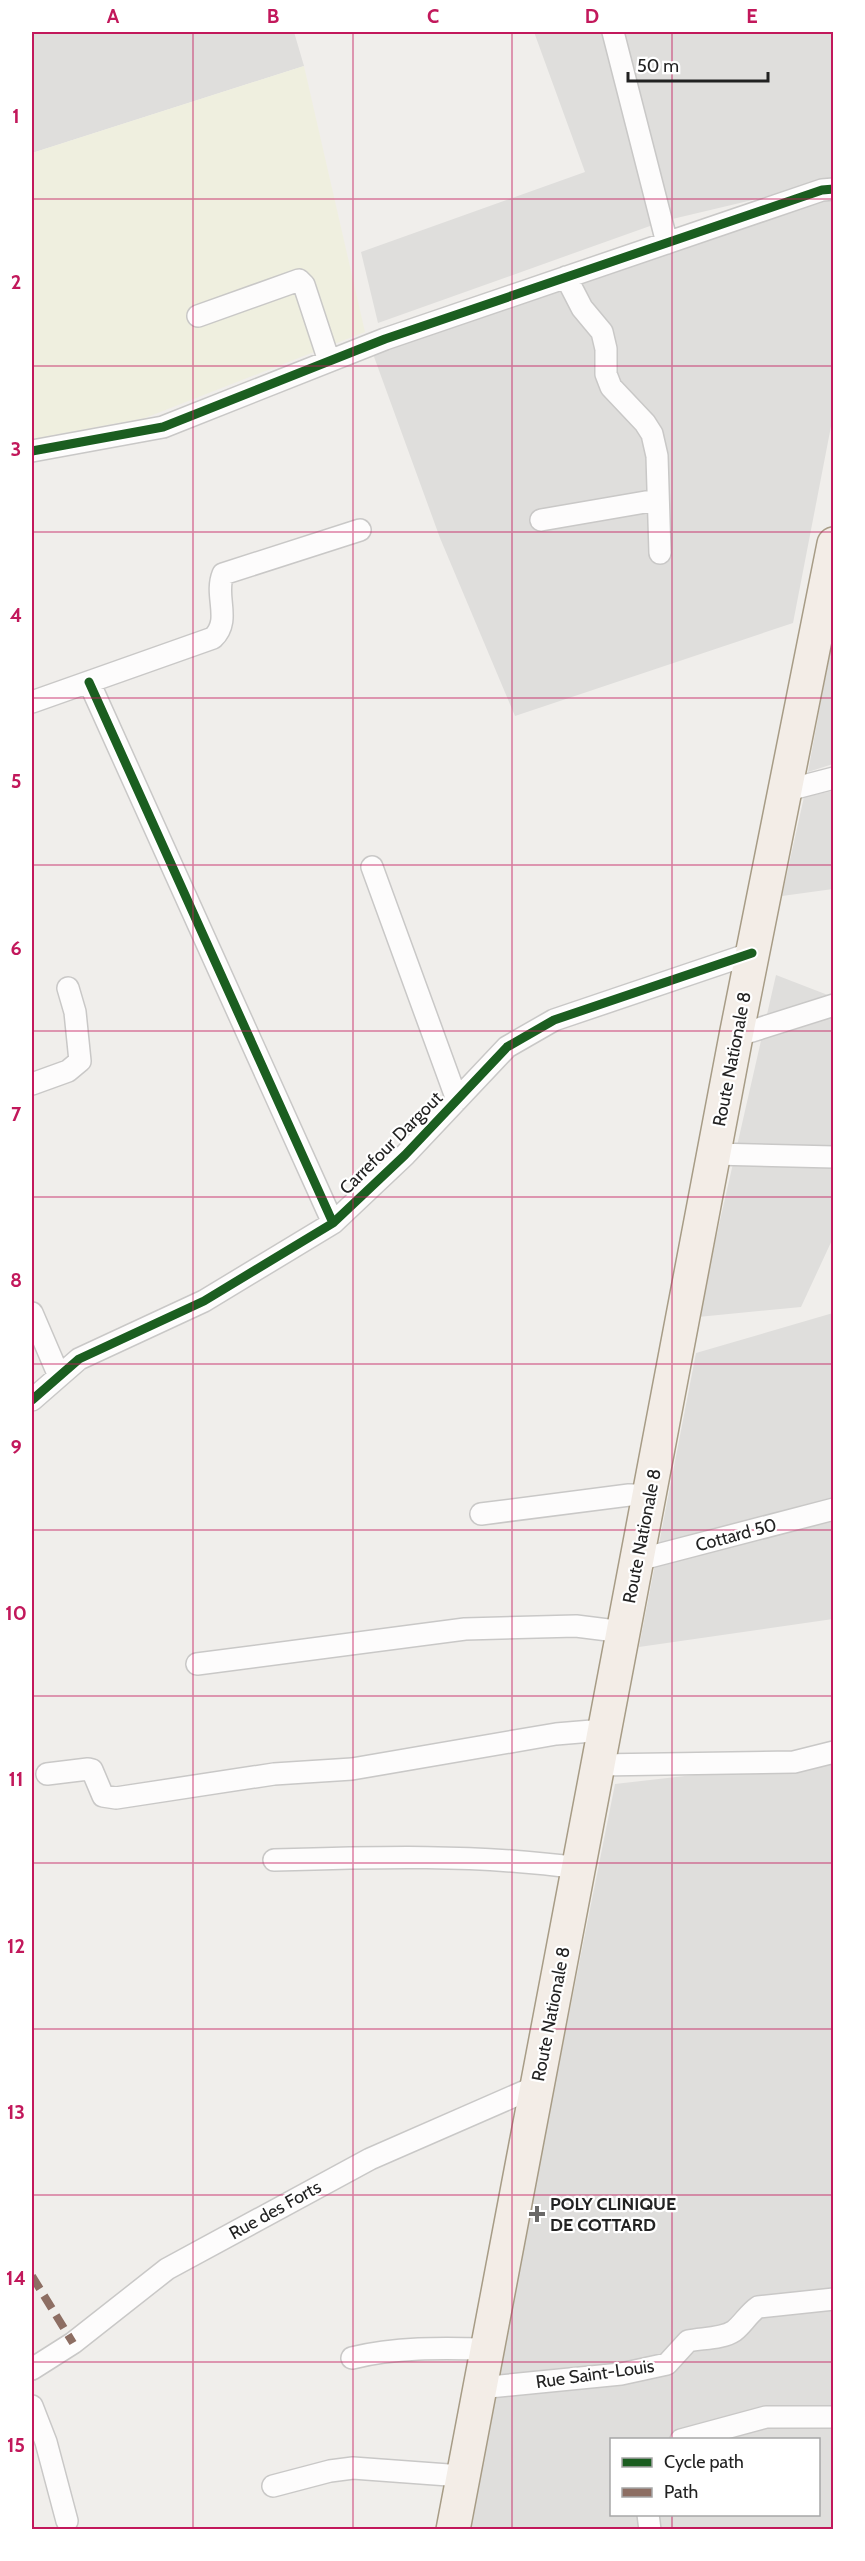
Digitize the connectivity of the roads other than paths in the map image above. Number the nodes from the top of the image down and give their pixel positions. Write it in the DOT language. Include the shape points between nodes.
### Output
graph roads {
  1 [pos="613,32"];
  2 [pos="834,189"];
  3 [pos="667,243"];
  4 [pos="566,277"];
  5 [pos="198,316"];
  6 [pos="329,361"];
  7 [pos="32,451"];
  8 [pos="657,500"];
  9 [pos="541,520"];
  10 [pos="360,530"];
  11 [pos="834,544"];
  12 [pos="660,553"];
  13 [pos="89,682"];
  14 [pos="32,702"];
  15 [pos="834,777"];
  16 [pos="784,791"];
  17 [pos="372,867"];
  18 [pos="752,953"];
  19 [pos="68,988"];
  20 [pos="834,1005"];
  21 [pos="736,1036"];
  22 [pos="32,1084"];
  23 [pos="457,1100"];
  24 [pos="714,1154"];
  25 [pos="834,1156"];
  26 [pos="333,1223"];
  27 [pos="32,1313"];
  28 [pos="59,1376"];
  29 [pos="32,1400"];
  30 [pos="650,1495"];
  31 [pos="834,1509"];
  32 [pos="481,1514"];
  33 [pos="638,1560"];
  34 [pos="624,1632"];
  35 [pos="197,1664"];
  36 [pos="604,1730"];
  37 [pos="834,1752"];
  38 [pos="598,1766"];
  39 [pos="47,1774"];
  40 [pos="274,1860"];
  41 [pos="578,1868"];
  42 [pos="537,2086"];
  43 [pos="834,2299"];
  44 [pos="486,2349"];
  45 [pos="352,2358"];
  46 [pos="32,2369"];
  47 [pos="479,2388"];
  48 [pos="32,2406"];
  49 [pos="834,2417"];
  50 [pos="685,2438"];
  51 [pos="462,2476"];
  52 [pos="273,2486"];
  53 [pos="67,2521"];
  54 [pos="453,2529"];
  1 -- 3 [label="street"];
  2 -- 3 [label="street"];
  3 -- 4 [label="street"];
  4 -- 6 [label="street"];
  4 -- 8 [label="street" via="582,308 602,333 611,387 652,435 657,456"];
  5 -- 6 [label="street" via="299,280"];
  6 -- 7 [label="street" via="163,427"];
  8 -- 9 [label="street"];
  8 -- 12 [label="street"];
  10 -- 13 [label="street" via="223,574 220,591 224,622 213,638"];
  11 -- 16 [label="main road, Route Nationale 8"];
  13 -- 14 [label="street"];
  13 -- 26 [label="street"];
  15 -- 16 [label="street"];
  16 -- 18 [label="main road, Route Nationale 8"];
  17 -- 23 [label="street"];
  18 -- 21 [label="main road, Route Nationale 8"];
  18 -- 23 [label="street, Carrefour Dargout" via="554,1020 507,1047"];
  19 -- 22 [label="street" via="75,1012 80,1061 68,1071"];
  20 -- 21 [label="street"];
  21 -- 24 [label="main road, Route Nationale 8"];
  23 -- 26 [label="street, Carrefour Dargout"];
  24 -- 25 [label="street"];
  24 -- 30 [label="main road, Route Nationale 8"];
  26 -- 28 [label="street, Carrefour Dargout" via="204,1301 79,1359"];
  27 -- 28 [label="street"];
  28 -- 29 [label="street, Carrefour Dargout"];
  30 -- 32 [label="street"];
  30 -- 33 [label="main road, Route Nationale 8"];
  31 -- 33 [label="street, Cottard 50"];
  33 -- 34 [label="main road, Route Nationale 8"];
  34 -- 35 [label="street" via="576,1626 465,1629"];
  34 -- 36 [label="main road, Route Nationale 8"];
  36 -- 38 [label="main road, Route Nationale 8"];
  36 -- 39 [label="street" via="556,1734 352,1769 274,1774 116,1798 104,1796 92,1770"];
  37 -- 38 [label="street" via="794,1762"];
  38 -- 41 [label="main road, Route Nationale 8"];
  40 -- 41 [label="street" via="459,1858"];
  41 -- 42 [label="main road, Route Nationale 8"];
  42 -- 44 [label="main road, Route Nationale 8"];
  42 -- 46 [label="street, Rue des Forts" via="370,2159 167,2269 73,2343"];
  43 -- 47 [label="street, Rue Saint-Louis" via="758,2307 726,2335 688,2341 667,2364 621,2374"];
  44 -- 45 [label="street" via="442,2348"];
  44 -- 47 [label="main road, Route Nationale 8"];
  47 -- 51 [label="main road, Route Nationale 8"];
  48 -- 53 [label="street"];
  49 -- 50 [label="street" via="765,2417"];
  51 -- 52 [label="street" via="353,2468"];
  51 -- 54 [label="main road, Route Nationale 8"];
}
